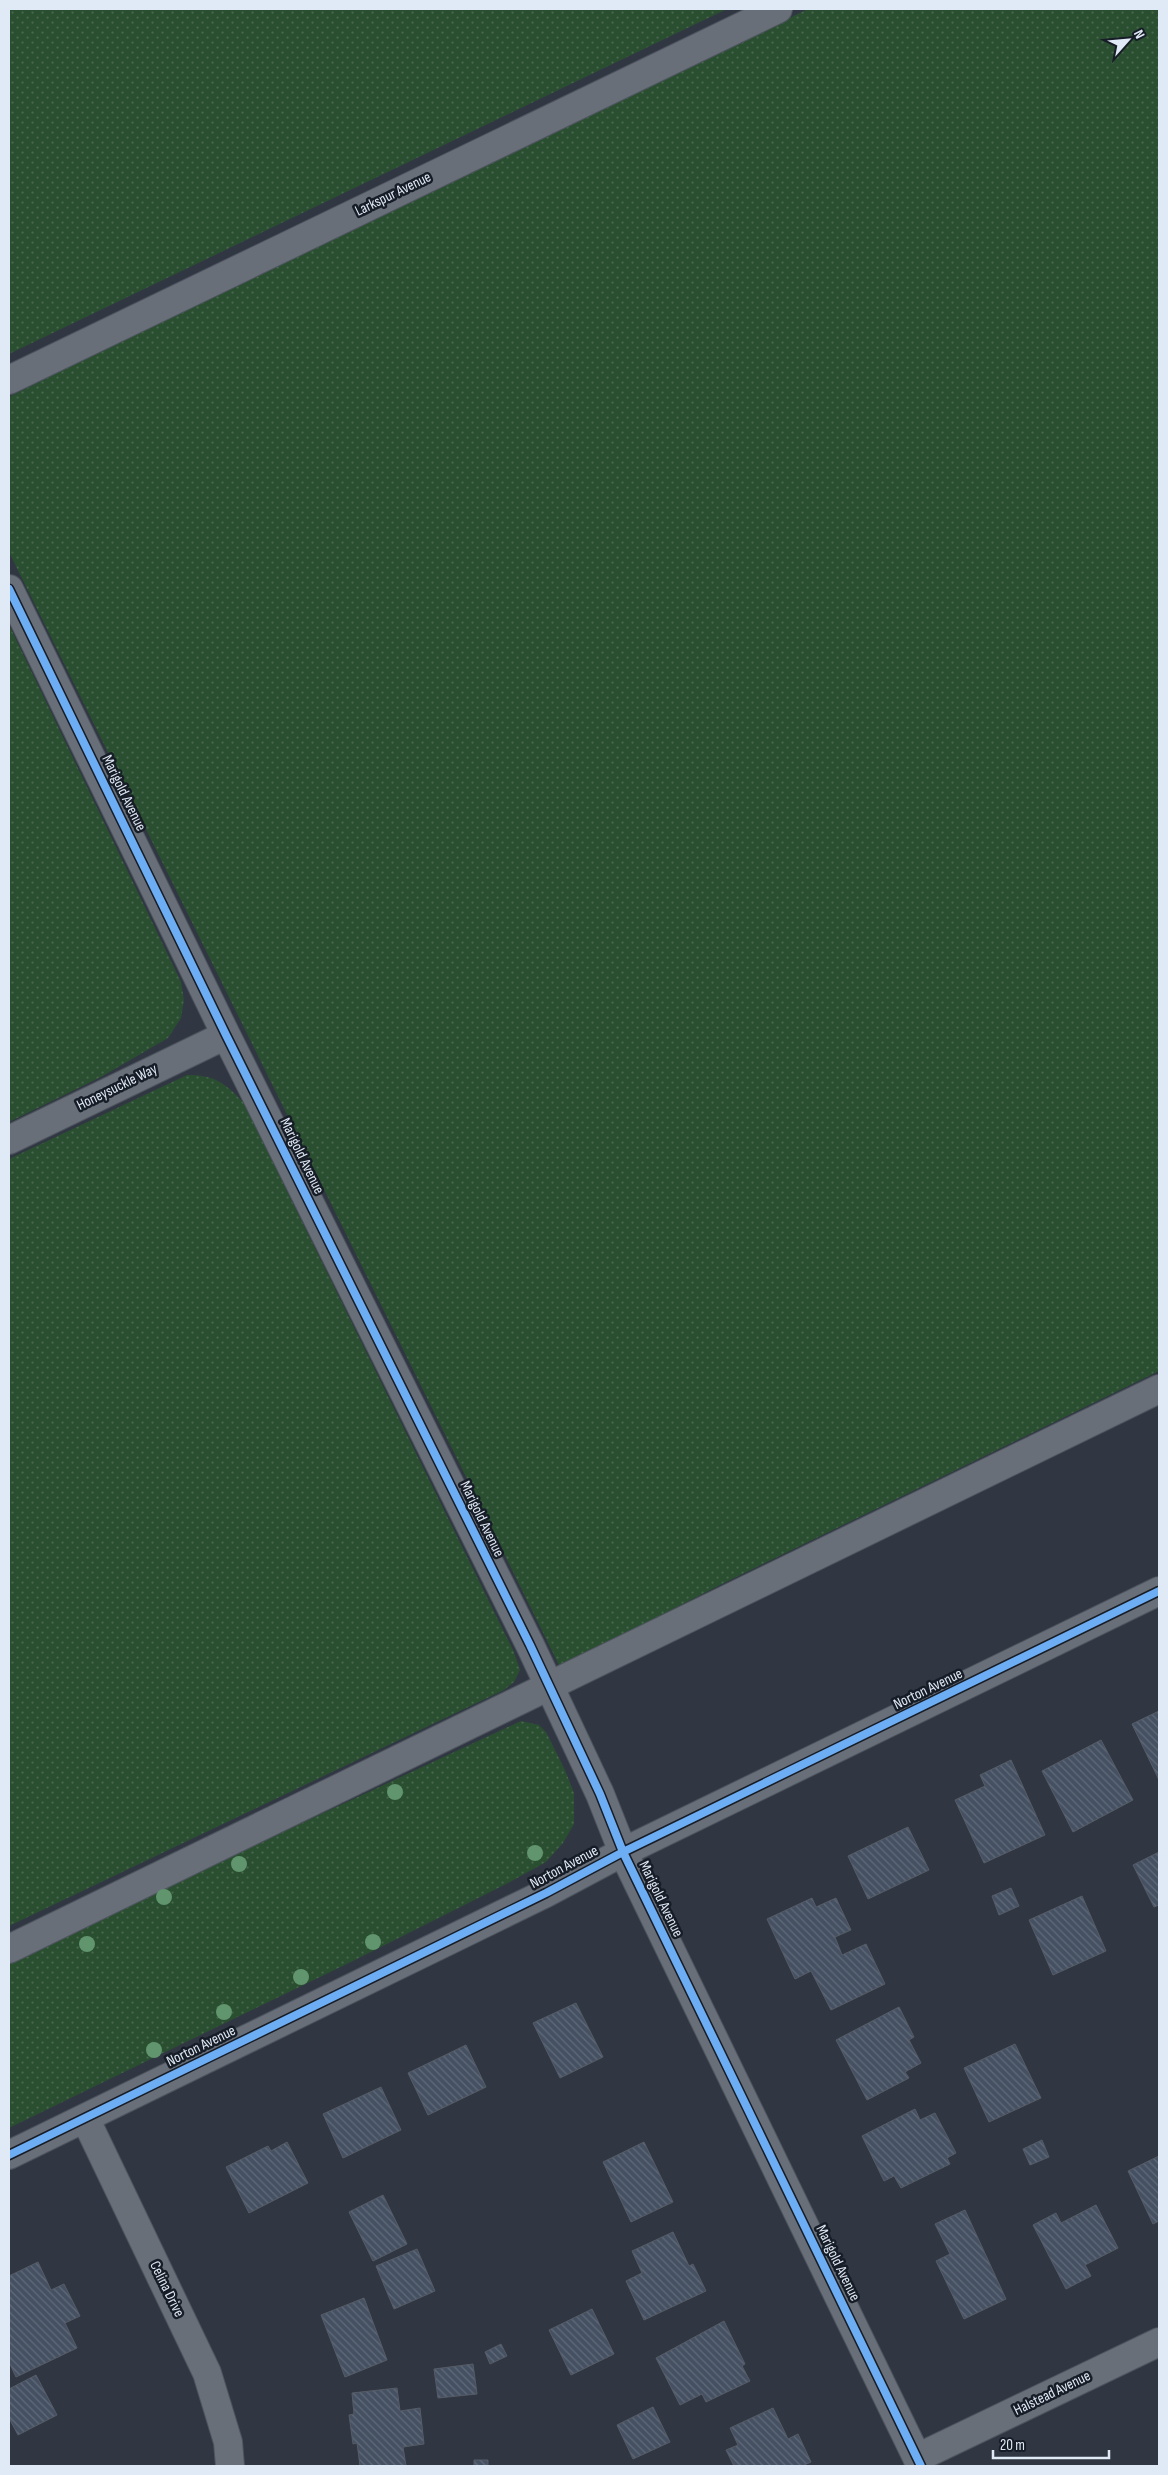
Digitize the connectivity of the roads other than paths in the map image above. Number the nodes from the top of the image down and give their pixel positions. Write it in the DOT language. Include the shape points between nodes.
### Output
graph roads {
  1 [pos="778,9"];
  2 [pos="9,380"];
  3 [pos="9,588"];
  4 [pos="226,1035"];
  5 [pos="9,1140"];
  6 [pos="1159,1389"];
  7 [pos="1159,1591"];
  8 [pos="548,1686"];
  9 [pos="623,1852"];
  10 [pos="9,1949"];
  11 [pos="85,2118"];
  12 [pos="9,2155"];
  13 [pos="1159,2342"];
  14 [pos="919,2462"];
  15 [pos="230,2466"];
  1 -- 2 [label="street, Larkspur Avenue"];
  3 -- 4 [label="street, Marigold Avenue"];
  4 -- 5 [label="street, Honeysuckle Way"];
  4 -- 8 [label="street, Marigold Avenue"];
  6 -- 8 [label="street"];
  7 -- 9 [label="street, Norton Avenue"];
  8 -- 9 [label="street, Marigold Avenue" via="600,1794"];
  8 -- 10 [label="street"];
  9 -- 11 [label="street, Norton Avenue" via="546,1893"];
  9 -- 14 [label="street, Marigold Avenue"];
  11 -- 12 [label="street, Norton Avenue"];
  11 -- 15 [label="street, Celina Drive" via="207,2373 228,2442"];
  13 -- 14 [label="street, Halstead Avenue"];
}
